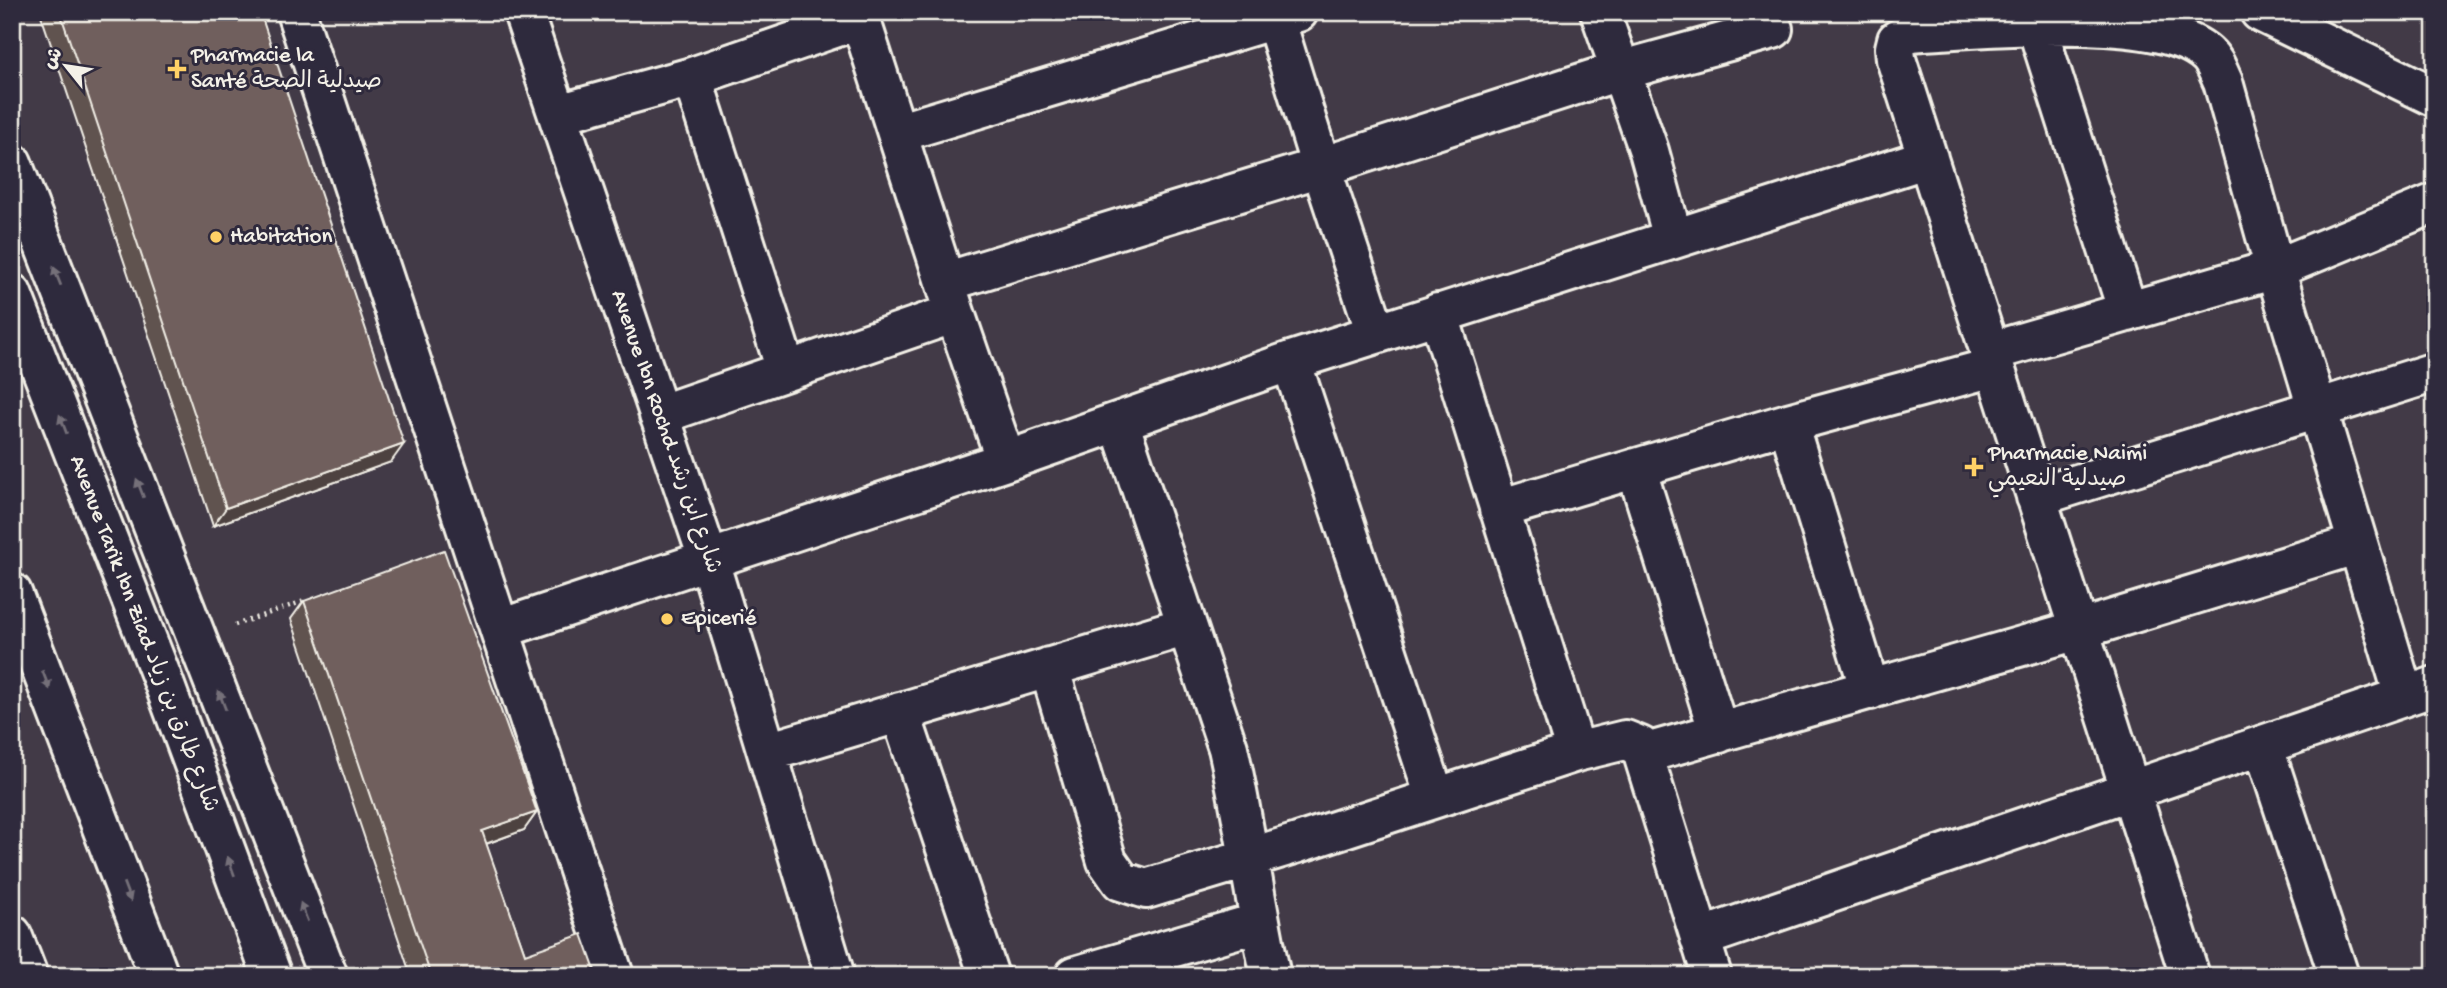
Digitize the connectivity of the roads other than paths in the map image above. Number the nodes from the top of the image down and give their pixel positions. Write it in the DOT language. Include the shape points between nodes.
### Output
graph roads {
  1 [pos="296,12"];
  2 [pos="523,12"];
  3 [pos="1600,12"];
  4 [pos="2260,12"];
  5 [pos="2315,12"];
  6 [pos="1282,14"];
  7 [pos="859,16"];
  8 [pos="2036,24"];
  9 [pos="1773,29"];
  10 [pos="2435,70"];
  11 [pos="1619,71"];
  12 [pos="692,77"];
  13 [pos="2435,97"];
  14 [pos="558,114"];
  15 [pos="897,133"];
  16 [pos="1928,158"];
  17 [pos="12,163"];
  18 [pos="1321,167"];
  19 [pos="2435,203"];
  20 [pos="1673,238"];
  21 [pos="2275,269"];
  22 [pos="12,294"];
  23 [pos="950,297"];
  24 [pos="2128,312"];
  25 [pos="1438,313"];
  26 [pos="1376,333"];
  27 [pos="1992,360"];
  28 [pos="1291,361"];
  29 [pos="786,370"];
  30 [pos="2435,372"];
  31 [pos="2318,409"];
  32 [pos="659,415"];
  33 [pos="1119,422"];
  34 [pos="1788,423"];
  35 [pos="1006,461"];
  36 [pos="1636,468"];
  37 [pos="2036,497"];
  38 [pos="1499,509"];
  39 [pos="2358,544"];
  40 [pos="709,561"];
  41 [pos="12,593"];
  42 [pos="1187,626"];
  43 [pos="500,629"];
  44 [pos="2078,630"];
  45 [pos="1049,667"];
  46 [pos="1870,690"];
  47 [pos="2425,697"];
  48 [pos="900,712"];
  49 [pos="1719,733"];
  50 [pos="2263,745"];
  51 [pos="768,752"];
  52 [pos="1576,752"];
  53 [pos="1643,754"];
  54 [pos="2130,792"];
  55 [pos="1435,797"];
  56 [pos="1250,858"];
  57 [pos="1260,922"];
  58 [pos="12,935"];
  59 [pos="1700,938"];
  60 [pos="28,976"];
  61 [pos="159,976"];
  62 [pos="272,976"];
  63 [pos="328,976"];
  64 [pos="614,976"];
  65 [pos="835,976"];
  66 [pos="989,976"];
  67 [pos="1075,976"];
  68 [pos="1271,976"];
  69 [pos="1712,976"];
  70 [pos="2190,976"];
  71 [pos="2339,976"];
  1 -- 43 [label="street"];
  2 -- 14 [label="street, Avenue Ibn Rochd شارع ابن رشد"];
  3 -- 11 [label="street"];
  4 -- 13 [label="street"];
  5 -- 10 [label="street"];
  6 -- 15 [label="street"];
  6 -- 18 [label="street"];
  7 -- 12 [label="street"];
  7 -- 15 [label="street"];
  8 -- 16 [label="street" via="1910,32 1897,40 1896,59"];
  8 -- 21 [label="street" via="2144,29 2190,43 2206,54 2222,82"];
  8 -- 24 [label="street"];
  9 -- 11 [label="street"];
  11 -- 18 [label="street"];
  11 -- 20 [label="street" via="1649,151"];
  12 -- 14 [label="street"];
  12 -- 29 [label="street"];
  14 -- 32 [label="street, Avenue Ibn Rochd شارع ابن رشد"];
  15 -- 23 [label="street"];
  16 -- 20 [label="street"];
  16 -- 27 [label="street"];
  63 -- 17 [label="street, one-way"];
  18 -- 23 [label="street"];
  18 -- 26 [label="street"];
  19 -- 21 [label="street"];
  20 -- 25 [label="street"];
  21 -- 24 [label="street"];
  21 -- 31 [label="street"];
  62 -- 22 [label="street, Avenue Tarik Ibn Ziad شارع طارق بن زياد, one-way"];
  23 -- 29 [label="street"];
  23 -- 35 [label="street"];
  24 -- 27 [label="street"];
  25 -- 26 [label="street"];
  25 -- 38 [label="street"];
  26 -- 28 [label="street"];
  27 -- 34 [label="street"];
  27 -- 37 [label="street"];
  28 -- 33 [label="street"];
  28 -- 55 [label="street"];
  29 -- 32 [label="street"];
  30 -- 31 [label="street"];
  31 -- 37 [label="street"];
  31 -- 39 [label="street"];
  32 -- 40 [label="street, Avenue Ibn Rochd شارع ابن رشد"];
  33 -- 35 [label="street"];
  33 -- 42 [label="street"];
  34 -- 36 [label="street"];
  34 -- 46 [label="street"];
  35 -- 40 [label="street"];
  36 -- 38 [label="street"];
  36 -- 49 [label="street"];
  37 -- 44 [label="street"];
  38 -- 52 [label="street"];
  39 -- 44 [label="street"];
  39 -- 47 [label="street"];
  40 -- 43 [label="street"];
  40 -- 51 [label="street, Avenue Ibn Rochd شارع ابن رشد"];
  41 -- 61 [label="street, one-way"];
  42 -- 45 [label="street"];
  42 -- 56 [label="street" via="1228,748"];
  43 -- 64 [label="street"];
  44 -- 46 [label="street"];
  44 -- 54 [label="street"];
  45 -- 48 [label="street"];
  45 -- 56 [label="street" via="1107,861 1121,881 1146,889"];
  46 -- 49 [label="street"];
  47 -- 50 [label="street"];
  48 -- 51 [label="street"];
  48 -- 66 [label="street"];
  49 -- 53 [label="street"];
  50 -- 54 [label="street"];
  50 -- 71 [label="street"];
  51 -- 65 [label="street, Avenue Ibn Rochd شارع ابن رشد"];
  52 -- 53 [label="street" via="1625,740 1640,746"];
  52 -- 55 [label="street"];
  53 -- 59 [label="street"];
  54 -- 59 [label="street"];
  54 -- 70 [label="street"];
  55 -- 56 [label="street"];
  56 -- 57 [label="street"];
  57 -- 67 [label="street"];
  57 -- 68 [label="street"];
  58 -- 60 [label="street"];
  59 -- 69 [label="street"];
}
